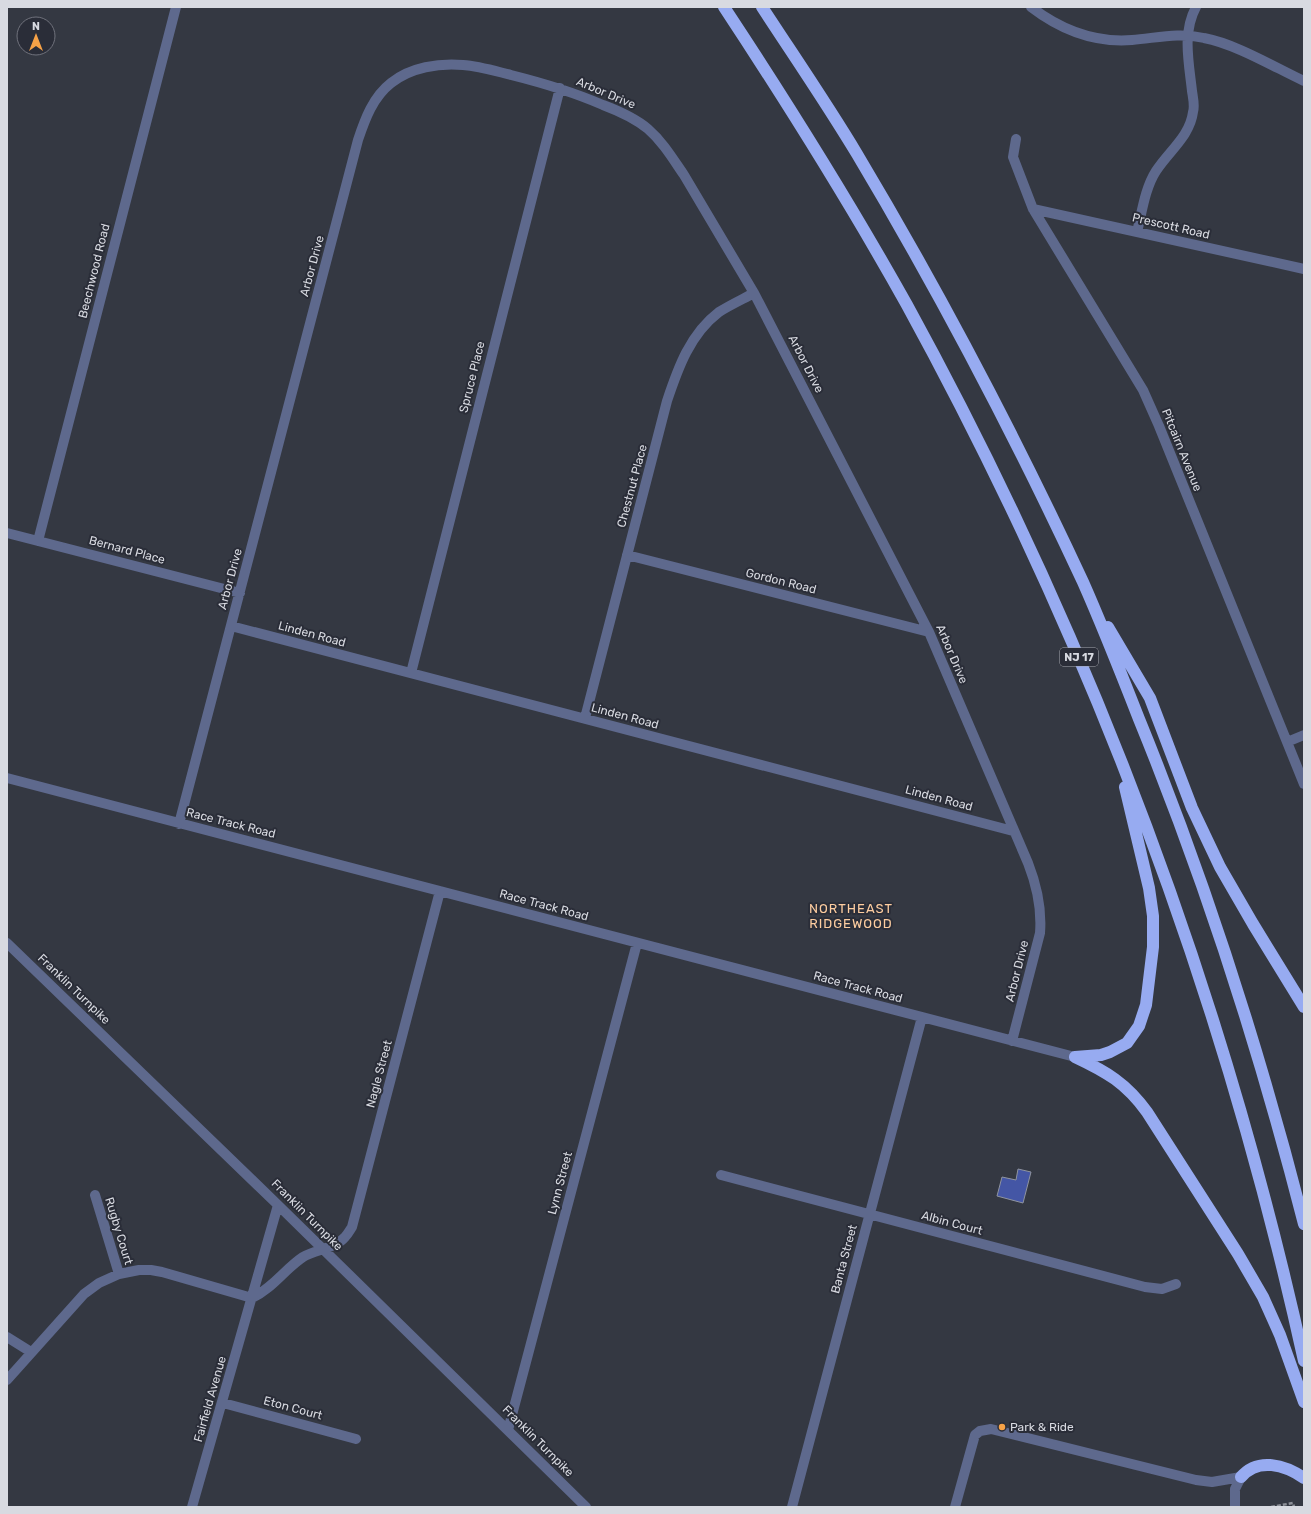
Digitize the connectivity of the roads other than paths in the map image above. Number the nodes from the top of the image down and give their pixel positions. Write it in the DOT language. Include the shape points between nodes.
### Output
graph roads {
  1 [pos="176,7"];
  2 [pos="724,7"];
  3 [pos="762,7"];
  4 [pos="1031,7"];
  5 [pos="1196,7"];
  6 [pos="1188,35"];
  7 [pos="1304,81"];
  8 [pos="560,88"];
  9 [pos="1016,139"];
  10 [pos="1033,209"];
  11 [pos="1137,232"];
  12 [pos="1304,269"];
  13 [pos="754,293"];
  14 [pos="7,533"];
  15 [pos="38,541"];
  16 [pos="628,555"];
  17 [pos="1083,584"];
  18 [pos="240,593"];
  19 [pos="231,626"];
  20 [pos="929,632"];
  21 [pos="410,673"];
  22 [pos="585,718"];
  23 [pos="1304,735"];
  24 [pos="1287,742"];
  25 [pos="1116,745"];
  26 [pos="7,778"];
  27 [pos="1304,784"];
  28 [pos="179,824"];
  29 [pos="1013,831"];
  30 [pos="440,891"];
  31 [pos="7,943"];
  32 [pos="637,943"];
  33 [pos="1304,1006"];
  34 [pos="922,1017"];
  35 [pos="1012,1041"];
  36 [pos="1075,1057"];
  37 [pos="721,1175"];
  38 [pos="95,1195"];
  39 [pos="278,1204"];
  40 [pos="870,1214"];
  41 [pos="1304,1224"];
  42 [pos="323,1248"];
  43 [pos="119,1274"];
  44 [pos="1176,1284"];
  45 [pos="252,1298"];
  46 [pos="7,1337"];
  47 [pos="31,1352"];
  48 [pos="1304,1361"];
  49 [pos="7,1380"];
  50 [pos="222,1402"];
  51 [pos="1304,1402"];
  52 [pos="508,1430"];
  53 [pos="356,1439"];
  54 [pos="1241,1477"];
  55 [pos="1304,1478"];
  56 [pos="192,1507"];
  57 [pos="586,1507"];
  58 [pos="792,1507"];
  59 [pos="956,1507"];
  60 [pos="1235,1507"];
  1 -- 15 [label="street, Beechwood Road"];
  2 -- 25 [label="highway, NJ 17" via="831,176 932,352 1021,528"];
  3 -- 17 [label="highway, NJ 17" via="855,150 933,285 987,387"];
  4 -- 6 [label="street" via="1047,20 1089,37 1132,40"];
  5 -- 6 [label="street"];
  6 -- 7 [label="street" via="1224,43"];
  6 -- 11 [label="street" via="1194,110 1191,124 1155,171"];
  8 -- 13 [label="street, Arbor Drive" via="621,112 649,130 684,175"];
  8 -- 18 [label="street, Arbor Drive" via="480,68 447,64 417,69 391,82 374,102 358,140"];
  8 -- 21 [label="street, Spruce Place"];
  9 -- 10 [label="street, Pitcairn Avenue" via="1013,157"];
  10 -- 11 [label="street, Prescott Road"];
  10 -- 24 [label="street, Pitcairn Avenue" via="1143,390"];
  11 -- 12 [label="street, Prescott Road"];
  13 -- 16 [label="street, Chestnut Place" via="720,312 706,324 678,368"];
  13 -- 20 [label="street, Arbor Drive"];
  14 -- 15 [label="street, Bernard Place"];
  15 -- 18 [label="street, Bernard Place"];
  16 -- 20 [label="street, Gordon Road"];
  16 -- 22 [label="street, Chestnut Place"];
  17 -- 33 [label="highway" via="1150,698 1192,808 1220,867"];
  17 -- 41 [label="highway, NJ 17" via="1156,760 1232,973"];
  18 -- 19 [label="street, Arbor Drive"];
  19 -- 21 [label="street, Linden Road"];
  19 -- 28 [label="street, Arbor Drive"];
  20 -- 29 [label="street, Arbor Drive"];
  21 -- 22 [label="street, Linden Road"];
  22 -- 29 [label="street, Linden Road"];
  23 -- 24 [label="street"];
  24 -- 27 [label="street, Pitcairn Avenue"];
  25 -- 36 [label="highway" via="1152,902 1154,932 1151,965 1143,1016 1127,1043 1100,1055"];
  25 -- 48 [label="highway, NJ 17" via="1173,897 1226,1060 1268,1209"];
  26 -- 28 [label="street, Race Track Road"];
  28 -- 30 [label="street, Race Track Road"];
  29 -- 35 [label="street, Arbor Drive" via="1038,893 1041,920 1038,945"];
  30 -- 32 [label="street, Race Track Road"];
  30 -- 42 [label="street, Nagle Street" via="354,1221 346,1237 339,1243"];
  31 -- 39 [label="street, Franklin Turnpike"];
  32 -- 34 [label="street, Race Track Road"];
  32 -- 52 [label="street, Lynn Street"];
  34 -- 35 [label="street, Race Track Road"];
  34 -- 40 [label="street, Banta Street"];
  35 -- 36 [label="street, Race Track Road"];
  36 -- 51 [label="highway" via="1112,1076 1147,1112 1263,1297 1280,1335"];
  37 -- 40 [label="street, Albin Court"];
  38 -- 43 [label="street, Rugby Court"];
  39 -- 42 [label="street, Franklin Turnpike"];
  39 -- 45 [label="street, Fairfield Avenue"];
  40 -- 44 [label="street, Albin Court" via="1145,1288 1162,1289"];
  40 -- 58 [label="street, Banta Street"];
  42 -- 45 [label="street" via="302,1258 269,1288"];
  42 -- 52 [label="street, Franklin Turnpike"];
  43 -- 45 [label="street" via="140,1270 162,1272"];
  43 -- 47 [label="street" via="100,1282 84,1294"];
  45 -- 50 [label="street, Fairfield Avenue"];
  46 -- 47 [label="street"];
  47 -- 49 [label="street"];
  50 -- 53 [label="street, Eton Court"];
  50 -- 56 [label="street, Fairfield Avenue"];
  52 -- 57 [label="street, Franklin Turnpike"];
  54 -- 55 [label="highway" via="1251,1469 1266,1465 1284,1467"];
  54 -- 59 [label="street" via="1212,1482 1196,1480 991,1429 975,1435"];
  54 -- 60 [label="street" via="1235,1489"];
}
